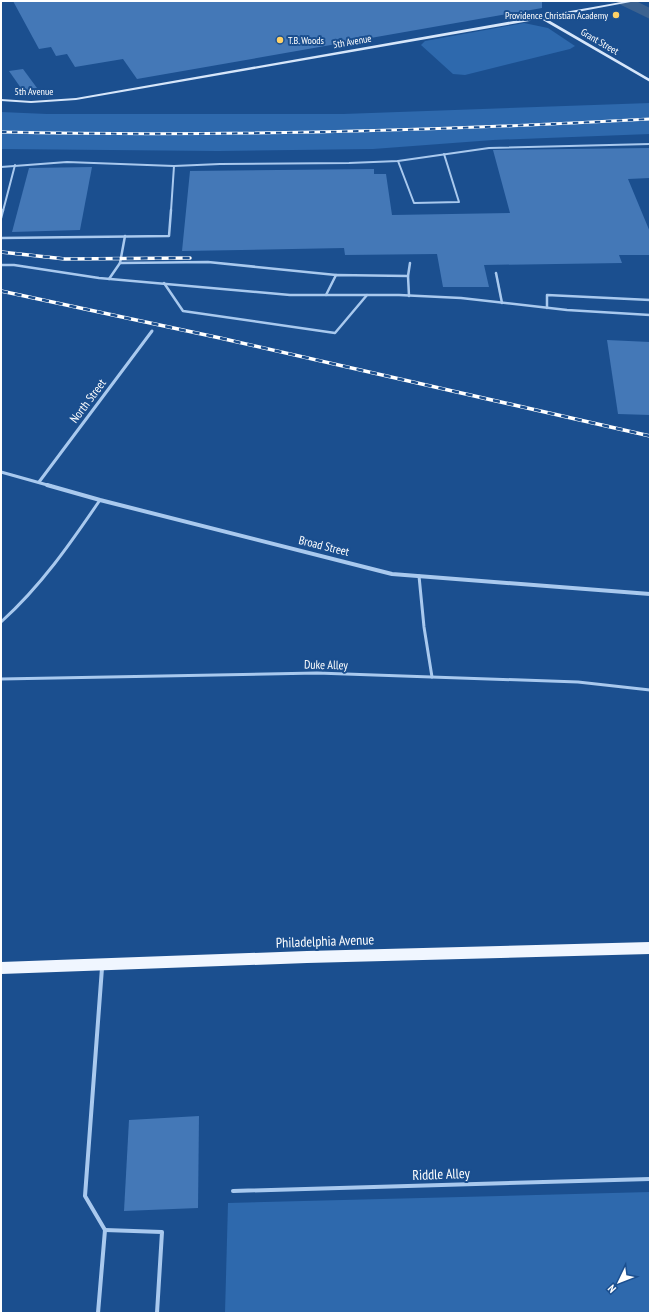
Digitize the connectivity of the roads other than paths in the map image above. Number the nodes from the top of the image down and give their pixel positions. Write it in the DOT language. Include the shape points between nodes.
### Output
graph roads {
  1 [pos="633,1"];
  2 [pos="541,17"];
  3 [pos="650,81"];
  4 [pos="1,100"];
  5 [pos="650,144"];
  6 [pos="444,154"];
  7 [pos="398,161"];
  8 [pos="15,165"];
  9 [pos="174,166"];
  10 [pos="1,167"];
  11 [pos="1,218"];
  12 [pos="125,236"];
  13 [pos="1,238"];
  14 [pos="120,263"];
  15 [pos="410,263"];
  16 [pos="1,265"];
  17 [pos="496,273"];
  18 [pos="336,275"];
  19 [pos="408,276"];
  20 [pos="109,279"];
  21 [pos="164,283"];
  22 [pos="326,295"];
  23 [pos="367,295"];
  24 [pos="409,296"];
  25 [pos="650,300"];
  26 [pos="502,303"];
  27 [pos="546,308"];
  28 [pos="650,315"];
  29 [pos="152,331"];
  30 [pos="1,472"];
  31 [pos="40,482"];
  32 [pos="100,500"];
  33 [pos="419,576"];
  34 [pos="650,594"];
  35 [pos="1,622"];
  36 [pos="432,677"];
  37 [pos="1,679"];
  38 [pos="650,690"];
  39 [pos="650,948"];
  40 [pos="102,964"];
  41 [pos="1,968"];
  42 [pos="650,1179"];
  43 [pos="233,1192"];
  44 [pos="105,1230"];
  45 [pos="98,1313"];
  46 [pos="157,1313"];
  1 -- 2 [label="street, 5th Avenue"];
  2 -- 3 [label="street, Grant Street"];
  2 -- 4 [label="street, 5th Avenue" via="76,99 30,102"];
  5 -- 6 [label="lane" via="489,148"];
  6 -- 7 [label="lane"];
  6 -- 7 [label="lane" via="459,202 414,203"];
  7 -- 9 [label="lane"];
  8 -- 9 [label="lane" via="68,162"];
  8 -- 10 [label="lane"];
  8 -- 11 [label="lane"];
  9 -- 12 [label="lane" via="169,236"];
  12 -- 13 [label="lane"];
  12 -- 14 [label="lane"];
  14 -- 18 [label="lane" via="208,262"];
  14 -- 20 [label="lane"];
  15 -- 19 [label="lane"];
  16 -- 20 [label="lane"];
  17 -- 26 [label="lane"];
  18 -- 19 [label="lane"];
  18 -- 22 [label="lane"];
  19 -- 24 [label="lane"];
  20 -- 21 [label="lane"];
  21 -- 22 [label="lane" via="290,295"];
  21 -- 23 [label="lane" via="182,311 335,333"];
  22 -- 23 [label="lane"];
  23 -- 24 [label="lane"];
  24 -- 26 [label="lane"];
  25 -- 27 [label="lane" via="547,295"];
  26 -- 27 [label="lane"];
  27 -- 28 [label="lane"];
  29 -- 31 [label="street, North Street"];
  30 -- 31 [label="street, Broad Street"];
  31 -- 32 [label="street, Broad Street"];
  32 -- 33 [label="street, Broad Street" via="392,574"];
  32 -- 35 [label="lane" via="48,575 21,606"];
  33 -- 34 [label="street, Broad Street"];
  33 -- 36 [label="lane"];
  36 -- 37 [label="lane, Duke Alley" via="317,673"];
  36 -- 38 [label="lane, Duke Alley" via="578,682"];
  39 -- 40 [label="main road, Philadelphia Avenue"];
  40 -- 41 [label="main road, Philadelphia Avenue"];
  40 -- 44 [label="lane" via="85,1196"];
  42 -- 43 [label="lane, Riddle Alley"];
  44 -- 45 [label="lane"];
  44 -- 46 [label="lane" via="162,1232"];
}
